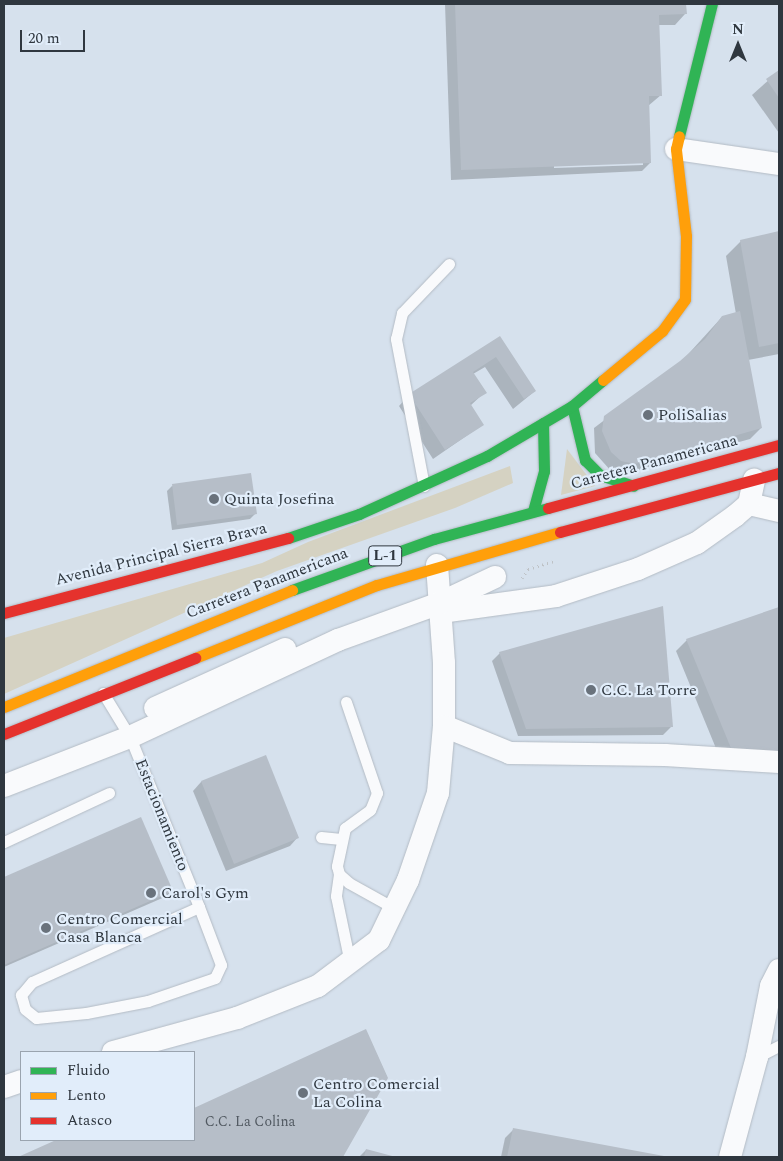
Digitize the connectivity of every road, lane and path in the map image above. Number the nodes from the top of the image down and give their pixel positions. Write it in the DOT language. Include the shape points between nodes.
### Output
graph roads {
  1 [pos="712,4"];
  2 [pos="676,149"];
  3 [pos="779,164"];
  4 [pos="449,264"];
  5 [pos="572,406"];
  6 [pos="543,423"];
  7 [pos="779,445"];
  8 [pos="779,473"];
  9 [pos="754,480"];
  10 [pos="424,486"];
  11 [pos="633,486"];
  12 [pos="749,504"];
  13 [pos="533,511"];
  14 [pos="779,511"];
  15 [pos="437,566"];
  16 [pos="495,577"];
  17 [pos="440,602"];
  18 [pos="4,613"];
  19 [pos="103,694"];
  20 [pos="346,702"];
  21 [pos="4,707"];
  22 [pos="444,726"];
  23 [pos="126,730"];
  24 [pos="4,734"];
  25 [pos="779,762"];
  26 [pos="4,776"];
  27 [pos="4,786"];
  28 [pos="109,793"];
  29 [pos="321,837"];
  30 [pos="341,839"];
  31 [pos="4,842"];
  32 [pos="339,874"];
  33 [pos="199,906"];
  34 [pos="394,908"];
  35 [pos="350,962"];
  36 [pos="779,970"];
  37 [pos="779,1046"];
  38 [pos="117,1051"];
  39 [pos="757,1057"];
  40 [pos="20,1081"];
  41 [pos="4,1087"];
  42 [pos="730,1157"];
  1 -- 2 [label="main road"];
  2 -- 3 [label="street"];
  2 -- 5 [label="main road, Avenida Principal Sierra Brava" via="686,236 685,299 662,332"];
  4 -- 10 [label="lane" via="402,313 396,339"];
  5 -- 6 [label="main road, Avenida Principal Sierra Brava"];
  5 -- 11 [label="main road" via="585,460 600,475"];
  6 -- 10 [label="main road, Avenida Principal Sierra Brava" via="487,456"];
  6 -- 13 [label="main road" via="544,471"];
  7 -- 11 [label="main road, Carretera Panamericana / L-1"];
  8 -- 9 [label="main road, L-1"];
  9 -- 12 [label="street"];
  9 -- 15 [label="main road, L-1"];
  10 -- 18 [label="main road, Avenida Principal Sierra Brava" via="359,514 256,549 76,592"];
  11 -- 13 [label="main road, Carretera Panamericana / L-1"];
  12 -- 14 [label="street"];
  12 -- 17 [label="street" via="697,543 638,569 556,596"];
  13 -- 21 [label="main road, Carretera Panamericana / L-1" via="434,539 301,586"];
  15 -- 17 [label="street"];
  15 -- 19 [label="main road, L-1" via="311,609"];
  16 -- 17 [label="street"];
  17 -- 22 [label="street"];
  17 -- 23 [label="street" via="250,663"];
  19 -- 23 [label="lane, Estacionamiento"];
  19 -- 24 [label="main road, L-1"];
  20 -- 30 [label="lane" via="377,793 370,810 345,828"];
  22 -- 25 [label="street" via="510,753 665,755"];
  22 -- 34 [label="street" via="438,793 408,880"];
  23 -- 26 [label="street"];
  23 -- 27 [label="street"];
  23 -- 33 [label="lane, Estacionamiento"];
  28 -- 31 [label="lane"];
  29 -- 30 [label="lane"];
  30 -- 32 [label="lane" via="337,859"];
  32 -- 34 [label="lane" via="348,883"];
  32 -- 35 [label="lane" via="336,896"];
  33 -- 33 [label="lane, Estacionamiento" via="221,966 215,978 148,1000 86,1013 36,1018 25,1009 21,995 32,982"];
  34 -- 35 [label="street" via="379,940"];
  35 -- 38 [label="street" via="318,986 237,1018"];
  36 -- 39 [label="street" via="771,986"];
  37 -- 39 [label="lane"];
  39 -- 42 [label="street"];
  40 -- 41 [label="street"];
}
